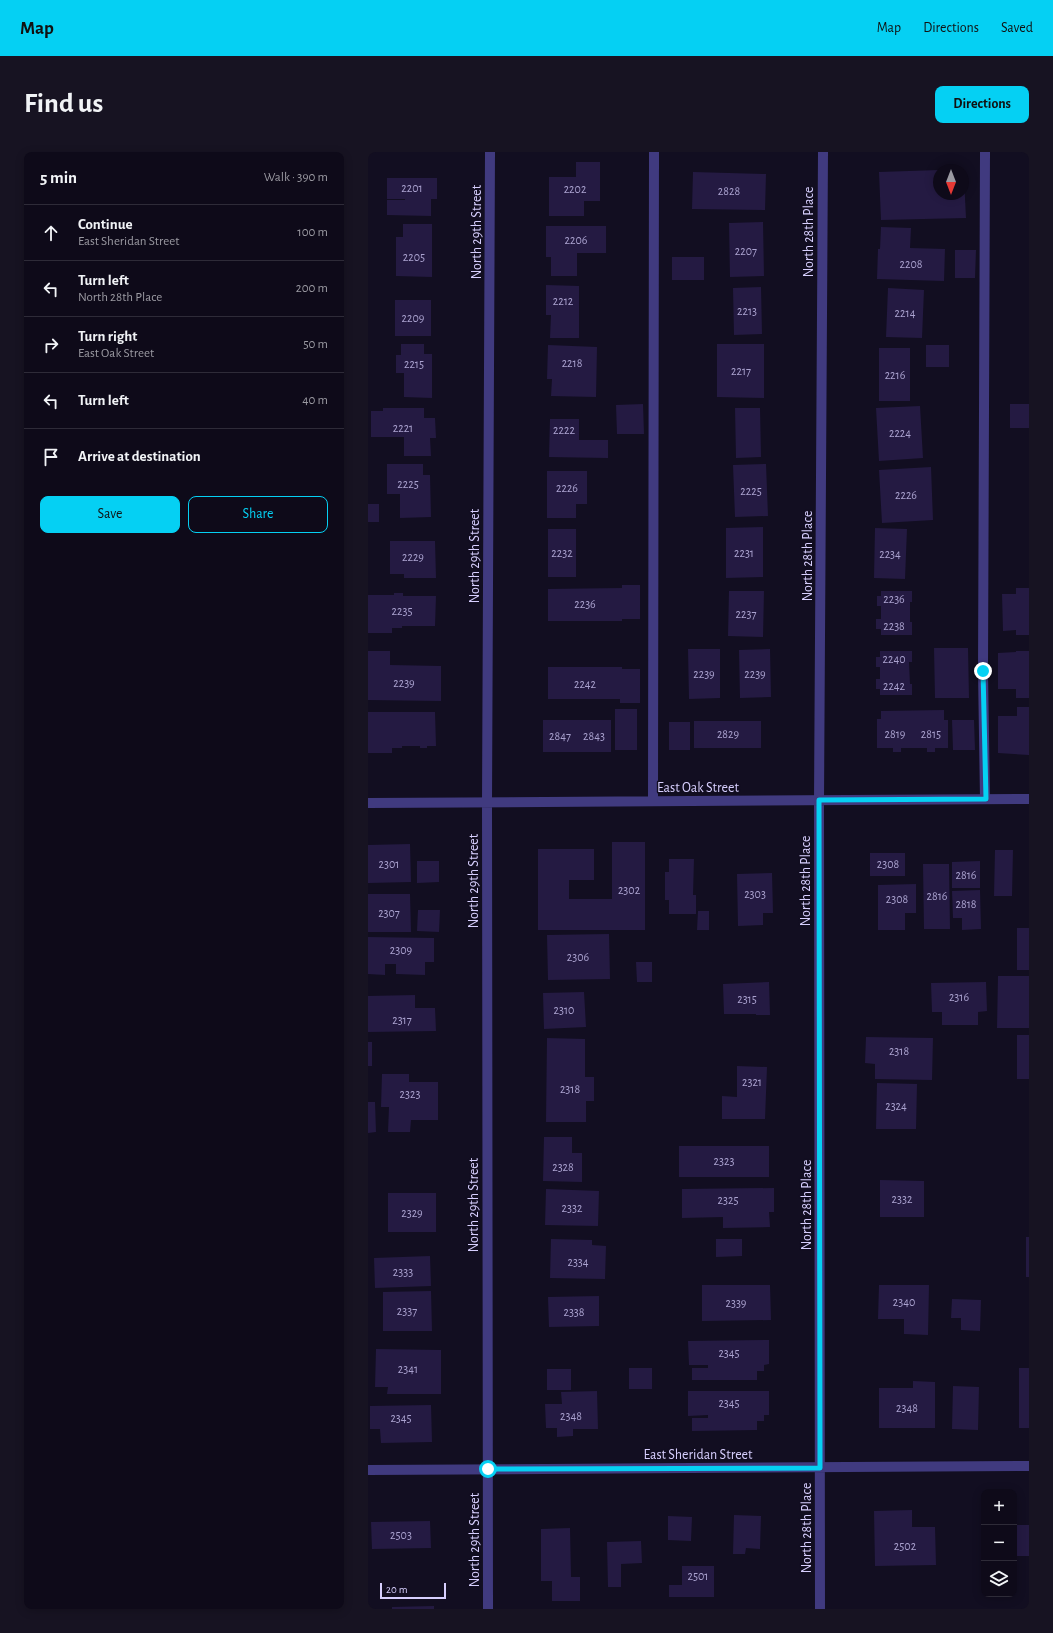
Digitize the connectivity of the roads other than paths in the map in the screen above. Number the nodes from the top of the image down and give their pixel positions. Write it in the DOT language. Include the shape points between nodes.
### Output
graph roads {
  1 [pos="490,152"];
  2 [pos="654,152"];
  3 [pos="823,152"];
  4 [pos="986,152"];
  5 [pos="986,799"];
  6 [pos="1029,799"];
  7 [pos="819,800"];
  8 [pos="653,801"];
  9 [pos="487,802"];
  10 [pos="368,803"];
  11 [pos="1029,1466"];
  12 [pos="820,1468"];
  13 [pos="488,1469"];
  14 [pos="368,1470"];
  15 [pos="488,1609"];
  16 [pos="820,1609"];
  1 -- 9 [label="street, North 29th Street"];
  2 -- 8 [label="street"];
  3 -- 7 [label="street, North 28th Place"];
  4 -- 5 [label="street" via="983,671"];
  5 -- 6 [label="street, East Oak Street"];
  5 -- 7 [label="street, East Oak Street"];
  7 -- 8 [label="street, East Oak Street"];
  7 -- 12 [label="street, North 28th Place"];
  8 -- 9 [label="street, East Oak Street"];
  9 -- 10 [label="street, East Oak Street"];
  9 -- 13 [label="street, North 29th Street"];
  11 -- 12 [label="street, East Sheridan Street"];
  12 -- 13 [label="street, East Sheridan Street"];
  12 -- 16 [label="street, North 28th Place"];
  13 -- 14 [label="street, East Sheridan Street"];
  13 -- 15 [label="street, North 29th Street"];
}
